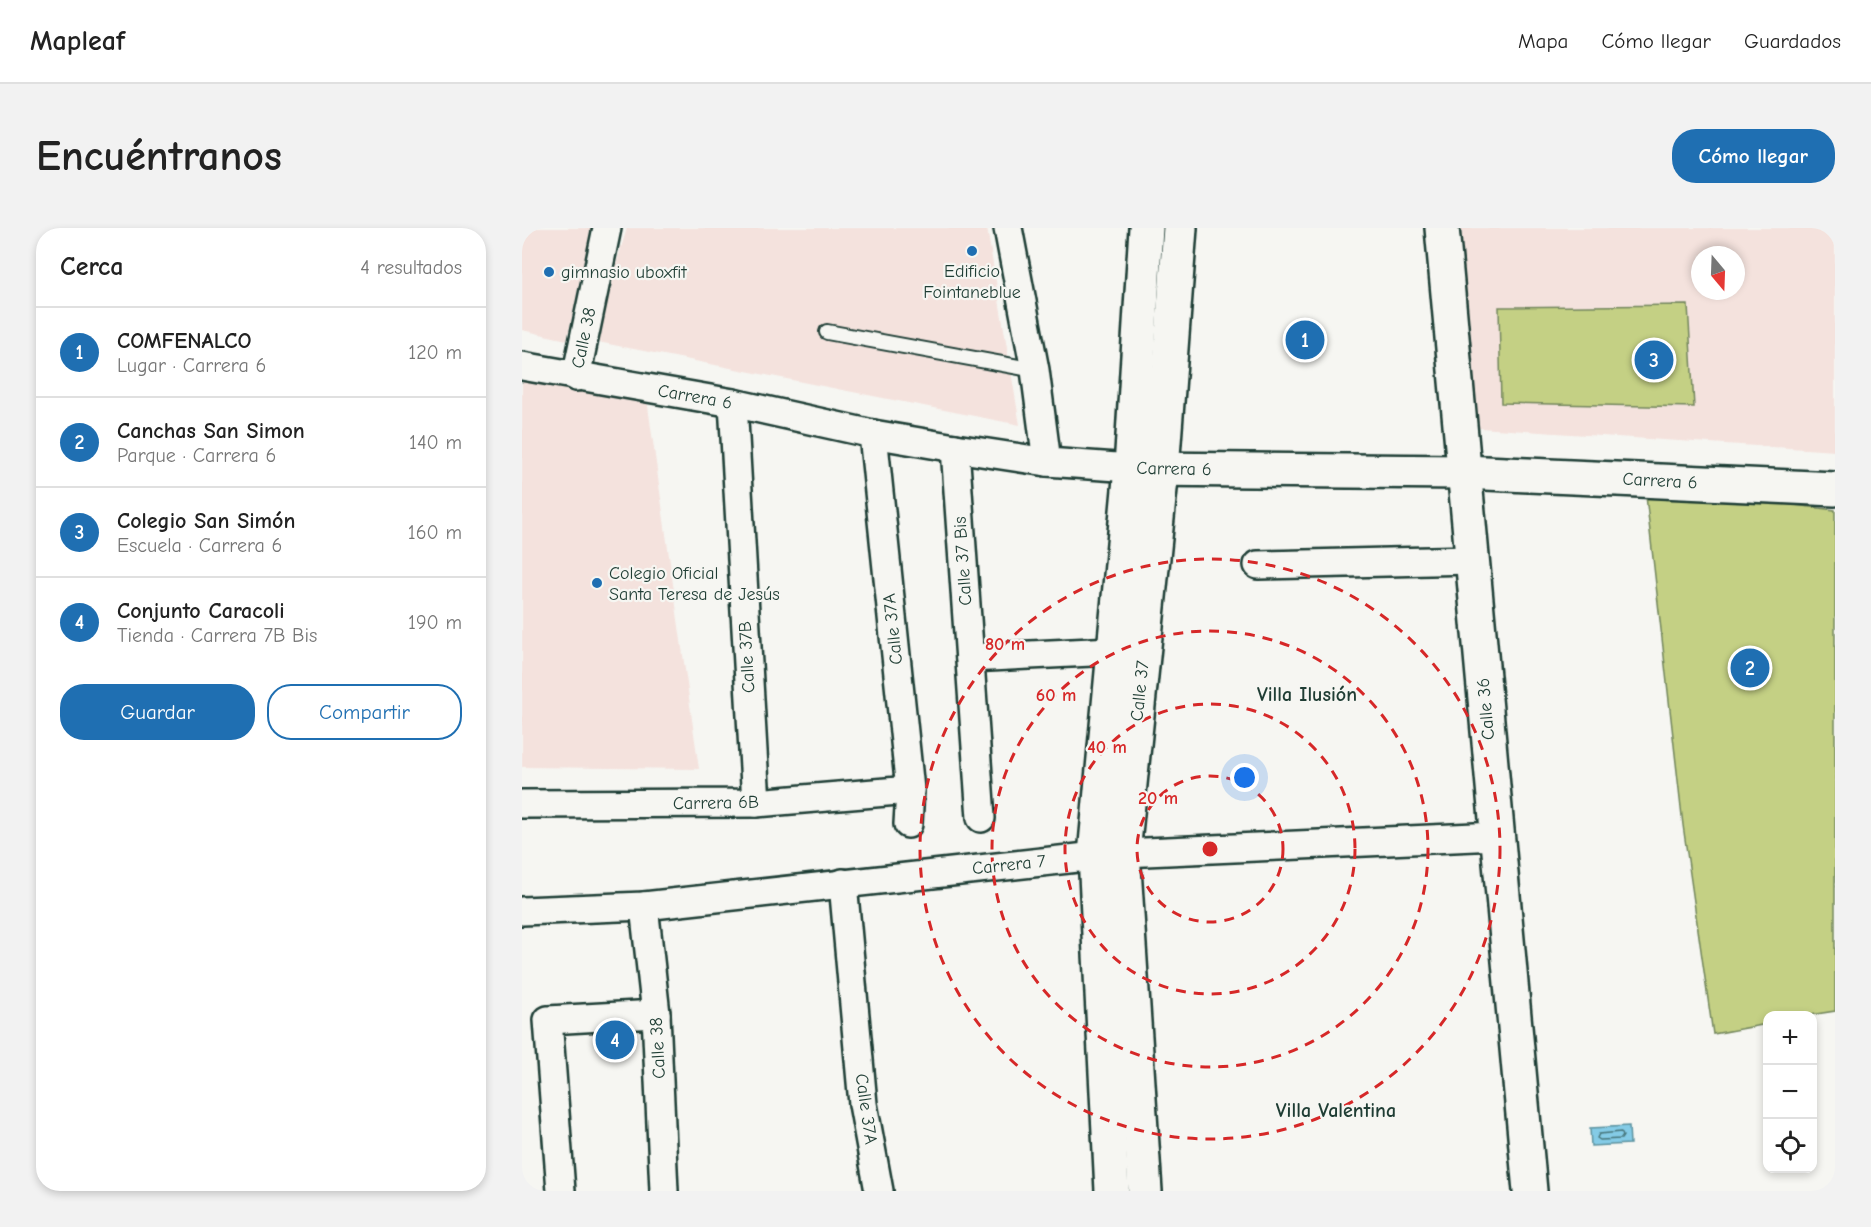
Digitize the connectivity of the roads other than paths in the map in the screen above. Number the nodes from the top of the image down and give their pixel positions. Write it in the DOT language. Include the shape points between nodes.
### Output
graph roads {
  1 [pos="607,228"];
  2 [pos="1008,228"];
  3 [pos="1146,228"];
  4 [pos="1180,228"];
  5 [pos="1442,228"];
  6 [pos="827,332"];
  7 [pos="522,366"];
  8 [pos="1035,370"];
  9 [pos="576,376"];
  10 [pos="733,403"];
  11 [pos="873,434"];
  12 [pos="955,448"];
  13 [pos="1047,462"];
  14 [pos="1147,469"];
  15 [pos="1464,472"];
  16 [pos="1835,489"];
  17 [pos="1472,560"];
  18 [pos="1258,565"];
  19 [pos="1113,651"];
  20 [pos="970,658"];
  21 [pos="910,790"];
  22 [pos="756,803"];
  23 [pos="522,804"];
  24 [pos="981,818"];
  25 [pos="908,824"];
  26 [pos="1497,836"];
  27 [pos="1109,854"];
  28 [pos="843,883"];
  29 [pos="644,906"];
  30 [pos="522,911"];
  31 [pos="656,1014"];
  32 [pos="561,1191"];
  33 [pos="664,1191"];
  34 [pos="879,1191"];
  35 [pos="1112,1191"];
  36 [pos="1145,1191"];
  37 [pos="1530,1191"];
  1 -- 9 [label="street, Calle 38"];
  2 -- 8 [label="street"];
  3 -- 14 [label="main road, Calle 37"];
  4 -- 14 [label="main road, Calle 37"];
  5 -- 15 [label="main road, Calle 36"];
  6 -- 8 [label="lane"];
  7 -- 9 [label="street, Carrera 6"];
  8 -- 13 [label="street"];
  9 -- 10 [label="street, Carrera 6"];
  10 -- 11 [label="street, Carrera 6"];
  10 -- 22 [label="street, Calle 37B"];
  11 -- 12 [label="street, Carrera 6"];
  11 -- 21 [label="street, Calle 37A"];
  12 -- 13 [label="street, Carrera 6"];
  12 -- 20 [label="street, Calle 37 Bis"];
  13 -- 14 [label="street, Carrera 6"];
  14 -- 15 [label="main road, Carrera 6"];
  14 -- 19 [label="main road, Calle 37"];
  14 -- 27 [label="main road, Calle 37"];
  15 -- 16 [label="main road, Carrera 6"];
  15 -- 17 [label="main road, Calle 36"];
  17 -- 18 [label="street"];
  17 -- 26 [label="main road, Calle 36"];
  19 -- 20 [label="street"];
  19 -- 27 [label="main road, Calle 37"];
  20 -- 24 [label="street, Calle 37 Bis"];
  21 -- 22 [label="street, Carrera 6B"];
  21 -- 25 [label="street, Calle 37A"];
  22 -- 23 [label="street, Carrera 6B"];
  26 -- 27 [label="street, Carrera 7"];
  26 -- 37 [label="main road, Calle 36"];
  27 -- 28 [label="street, Carrera 7"];
  27 -- 35 [label="main road, Calle 37"];
  27 -- 36 [label="main road, Calle 37"];
  28 -- 29 [label="street, Carrera 7"];
  28 -- 34 [label="street, Calle 37A" via="863,1104"];
  29 -- 30 [label="street, Carrera 7"];
  29 -- 31 [label="street, Calle 38"];
  31 -- 32 [label="street" via="548,1020"];
  31 -- 33 [label="street, Calle 38"];
}
